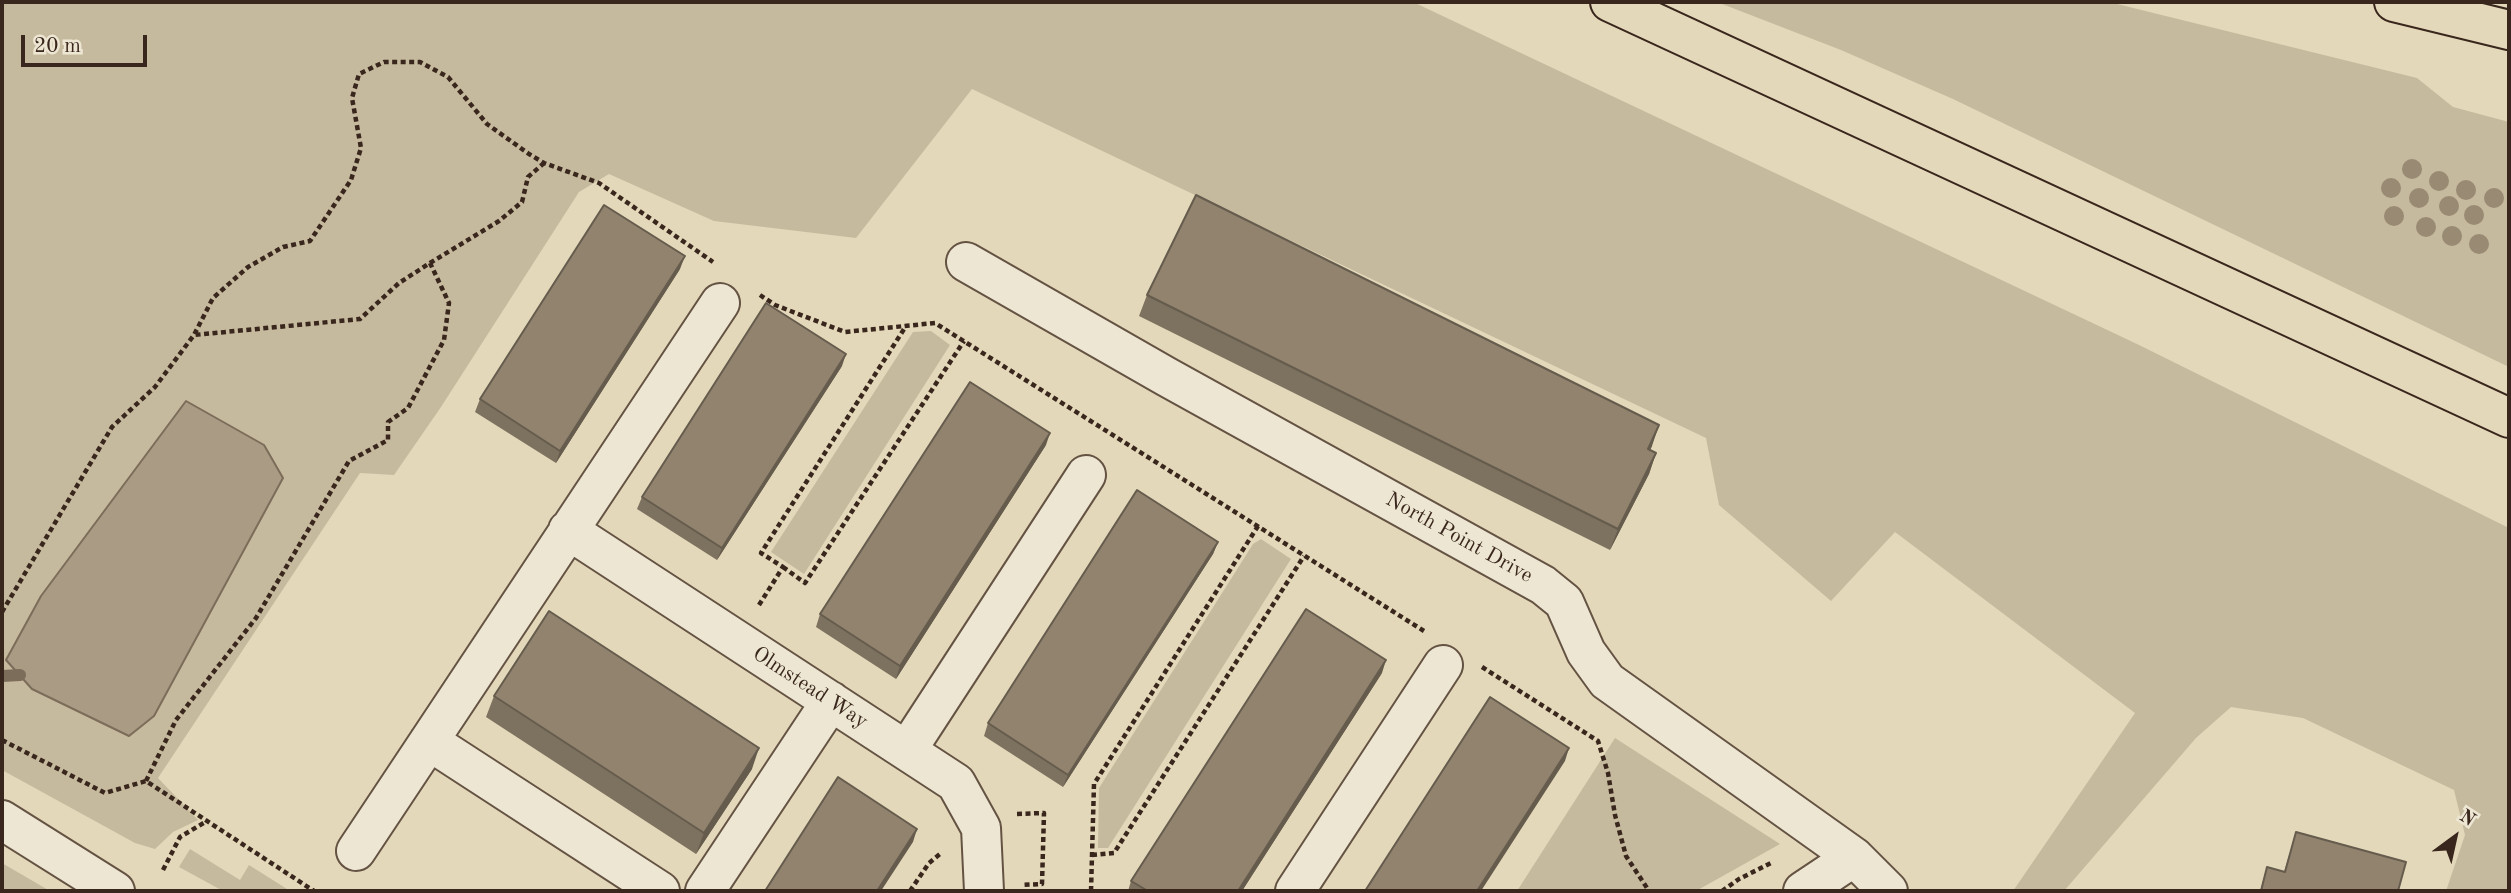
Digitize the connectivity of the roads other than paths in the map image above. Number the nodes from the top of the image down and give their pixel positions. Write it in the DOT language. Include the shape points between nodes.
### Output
graph roads {
  1 [pos="1610,2"];
  2 [pos="2394,2"];
  3 [pos="2509,30"];
  4 [pos="967,262"];
  5 [pos="731,287"];
  6 [pos="2509,418"];
  7 [pos="1086,475"];
  8 [pos="568,530"];
  9 [pos="1438,651"];
  10 [pos="831,701"];
  11 [pos="429,741"];
  12 [pos="907,750"];
  13 [pos="2,820"];
  14 [pos="356,851"];
  15 [pos="1854,857"];
  16 [pos="115,891"];
  17 [pos="660,891"];
  18 [pos="705,891"];
  19 [pos="984,891"];
  20 [pos="1295,891"];
  21 [pos="1803,891"];
  22 [pos="1888,891"];
  1 -- 6 [label="highway"];
  2 -- 3 [label="highway"];
  4 -- 15 [label="street, North Point Drive" via="1544,585 1563,602 1586,652 1607,681"];
  5 -- 8 [label="street"];
  7 -- 12 [label="street"];
  8 -- 10 [label="street, Olmstead Way"];
  8 -- 11 [label="street"];
  9 -- 20 [label="street"];
  10 -- 12 [label="street, Olmstead Way"];
  10 -- 18 [label="street"];
  11 -- 14 [label="street"];
  11 -- 17 [label="street"];
  12 -- 19 [label="street, Olmstead Way" via="956,783 981,828"];
  13 -- 16 [label="street"];
  15 -- 21 [label="street"];
  15 -- 22 [label="street, North Point Drive"];
}
